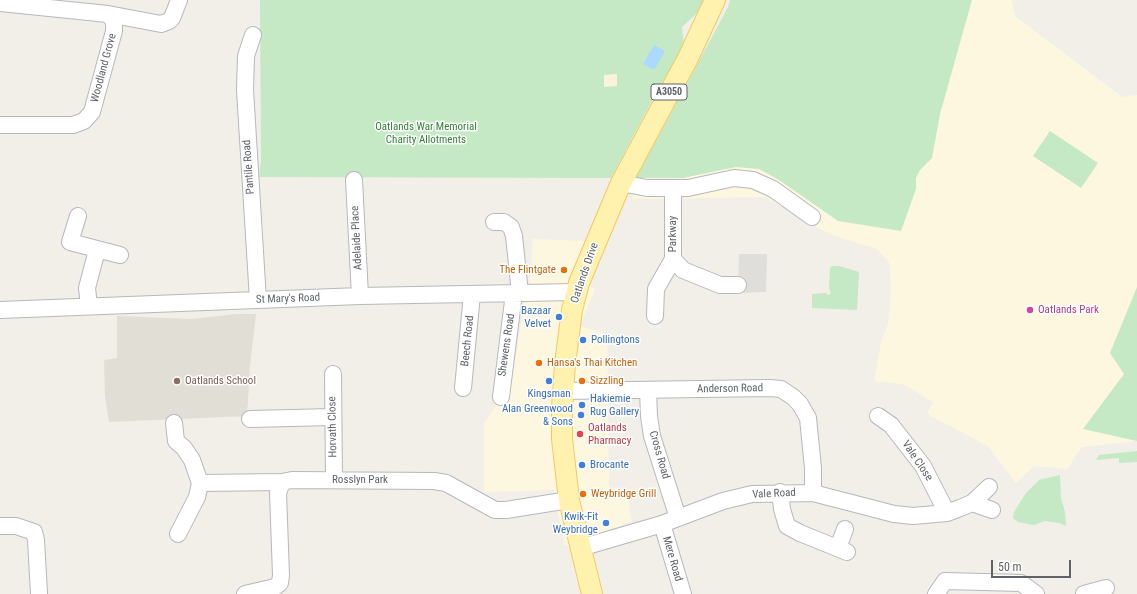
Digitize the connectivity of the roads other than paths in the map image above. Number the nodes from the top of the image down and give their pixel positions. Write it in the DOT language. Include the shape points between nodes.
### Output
graph roads {
  1 [pos="179,0"];
  2 [pos="715,0"];
  3 [pos="0,3"];
  4 [pos="108,14"];
  5 [pos="253,35"];
  6 [pos="0,125"];
  7 [pos="354,180"];
  8 [pos="621,183"];
  9 [pos="673,188"];
  10 [pos="78,216"];
  11 [pos="812,217"];
  12 [pos="494,222"];
  13 [pos="97,250"];
  14 [pos="120,255"];
  15 [pos="673,259"];
  16 [pos="738,285"];
  17 [pos="576,292"];
  18 [pos="517,293"];
  19 [pos="472,294"];
  20 [pos="360,296"];
  21 [pos="258,300"];
  22 [pos="89,306"];
  23 [pos="0,310"];
  24 [pos="655,316"];
  25 [pos="333,374"];
  26 [pos="463,388"];
  27 [pos="648,390"];
  28 [pos="563,391"];
  29 [pos="501,397"];
  30 [pos="878,416"];
  31 [pos="333,417"];
  32 [pos="250,419"];
  33 [pos="174,423"];
  34 [pos="334,480"];
  35 [pos="282,482"];
  36 [pos="200,483"];
  37 [pos="989,487"];
  38 [pos="780,492"];
  39 [pos="814,493"];
  40 [pos="569,500"];
  41 [pos="972,503"];
  42 [pos="992,510"];
  43 [pos="947,513"];
  44 [pos="678,518"];
  45 [pos="662,524"];
  46 [pos="0,526"];
  47 [pos="845,529"];
  48 [pos="178,534"];
  49 [pos="580,548"];
  50 [pos="1106,588"];
  51 [pos="39,594"];
  52 [pos="245,594"];
  53 [pos="592,594"];
  54 [pos="682,594"];
  55 [pos="936,594"];
  56 [pos="1036,594"];
  57 [pos="1084,594"];
  1 -- 4 [label="street" via="172,18 161,24"];
  2 -- 8 [label="main road, Oatlands Drive / A3050" via="688,58"];
  3 -- 4 [label="street"];
  4 -- 6 [label="street, Woodland Grove" via="114,21 114,31 92,112 84,121 73,125"];
  5 -- 21 [label="street, Pantile Road" via="246,56 245,90"];
  7 -- 20 [label="street, Adelaide Place"];
  8 -- 9 [label="street" via="647,188"];
  8 -- 17 [label="main road, Oatlands Drive / A3050"];
  9 -- 11 [label="street" via="688,188 734,178 753,180 773,189"];
  9 -- 15 [label="street, Parkway"];
  10 -- 13 [label="street" via="70,242"];
  12 -- 18 [label="street, Shewens Road" via="504,222 511,227 514,236"];
  13 -- 14 [label="street"];
  13 -- 22 [label="street" via="88,288"];
  15 -- 16 [label="street, Parkway" via="683,270 720,285"];
  15 -- 24 [label="street" via="656,289"];
  17 -- 18 [label="street, St Mary's Road"];
  17 -- 28 [label="main road, Oatlands Drive / A3050"];
  18 -- 19 [label="street, St Mary's Road"];
  18 -- 29 [label="street, Shewens Road"];
  19 -- 20 [label="street, St Mary's Road"];
  19 -- 26 [label="street, Beech Road"];
  20 -- 21 [label="street, St Mary's Road"];
  21 -- 22 [label="street, St Mary's Road"];
  22 -- 23 [label="street, St Mary's Road"];
  25 -- 31 [label="street, Horvath Close"];
  27 -- 28 [label="street, Anderson Road"];
  27 -- 39 [label="street, Anderson Road" via="770,388 793,396 803,407 808,418"];
  27 -- 44 [label="street, Cross Road" via="652,436"];
  28 -- 40 [label="main road, Oatlands Drive / A3050" via="562,439"];
  30 -- 43 [label="street, Vale Close" via="891,425 924,466"];
  31 -- 32 [label="street"];
  31 -- 34 [label="street, Horvath Close"];
  33 -- 36 [label="street" via="176,441 192,460"];
  34 -- 35 [label="street, Rosslyn Park"];
  34 -- 40 [label="street, Rosslyn Park" via="446,483 495,510"];
  35 -- 36 [label="street, Rosslyn Park"];
  35 -- 52 [label="street" via="278,493 280,583 275,587"];
  36 -- 48 [label="street" via="197,497"];
  37 -- 41 [label="street, Vale Road"];
  38 -- 39 [label="street, Vale Road"];
  38 -- 44 [label="street, Vale Road" via="752,494 723,501"];
  38 -- 47 [label="street" via="787,526 842,550"];
  39 -- 43 [label="street, Vale Road" via="894,514 912,516"];
  40 -- 49 [label="main road, Oatlands Drive / A3050"];
  41 -- 42 [label="street"];
  41 -- 43 [label="street, Vale Road"];
  44 -- 45 [label="street, Vale Road"];
  45 -- 49 [label="street, Vale Road"];
  45 -- 54 [label="street, Mere Road"];
  46 -- 51 [label="street" via="16,526 34,532"];
  49 -- 53 [label="main road, Oatlands Drive / A3050"];
  50 -- 57 [label="street"];
  55 -- 56 [label="street" via="944,581 1022,583"];
}
